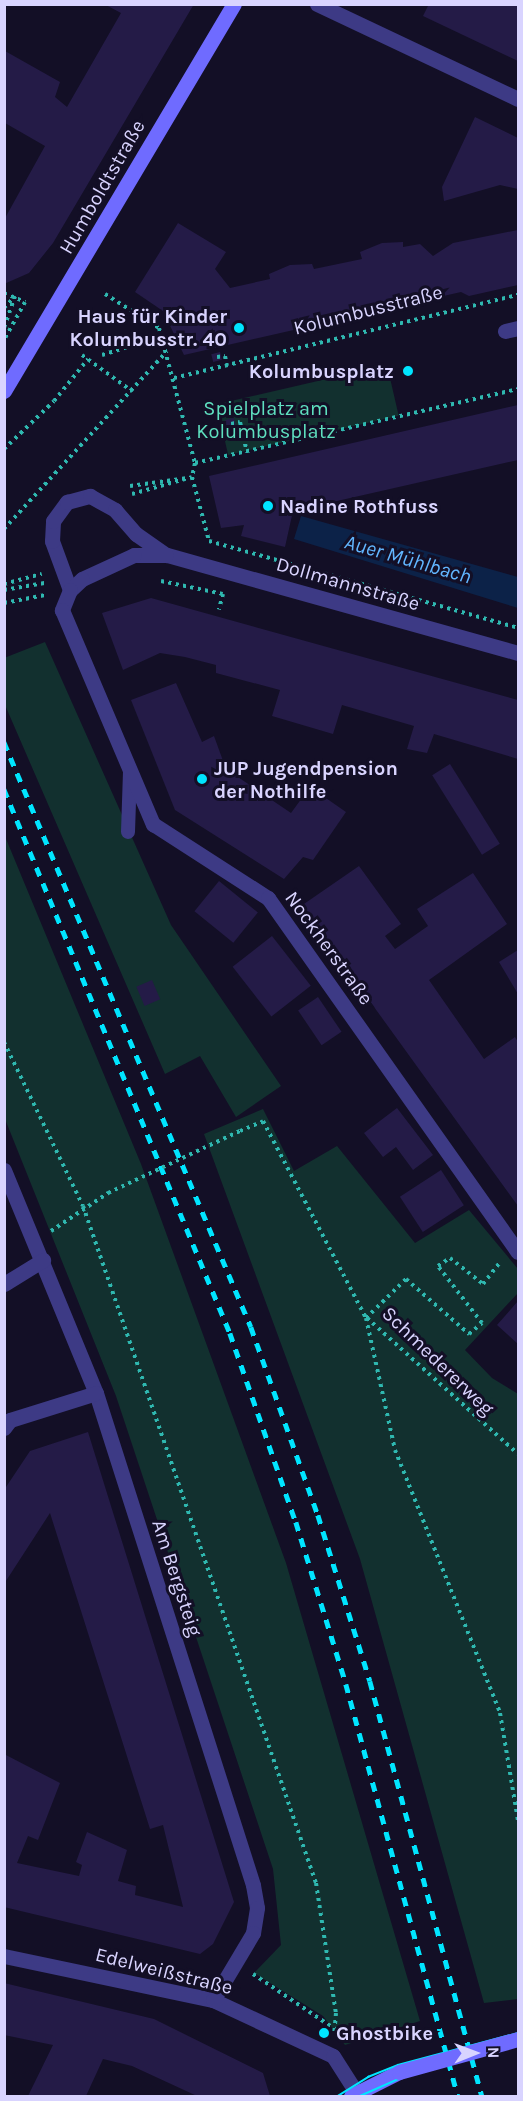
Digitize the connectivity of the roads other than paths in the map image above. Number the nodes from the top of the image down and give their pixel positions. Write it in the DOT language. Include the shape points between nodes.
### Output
graph roads {
  1 [pos="234,4"];
  2 [pos="316,4"];
  3 [pos="519,99"];
  4 [pos="4,390"];
  5 [pos="166,555"];
  6 [pos="70,590"];
  7 [pos="519,653"];
  8 [pos="130,771"];
  9 [pos="128,832"];
  10 [pos="4,1170"];
  11 [pos="516,1249"];
  12 [pos="43,1260"];
  13 [pos="4,1284"];
  14 [pos="96,1393"];
  15 [pos="6,1421"];
  16 [pos="4,1956"];
  17 [pos="213,2000"];
  18 [pos="519,2039"];
  19 [pos="353,2094"];
  1 -- 4 [label="main road, Humboldtstraße"];
  2 -- 3 [label="street"];
  5 -- 6 [label="street, Dollmannstraße" via="134,555 82,579"];
  5 -- 6 [label="street, Dollmannstraße" via="136,534 115,510 90,496 67,502 53,520 52,541"];
  5 -- 7 [label="street, Dollmannstraße"];
  6 -- 8 [label="street, Nockherstraße" via="62,610"];
  8 -- 9 [label="lane"];
  8 -- 11 [label="street, Nockherstraße" via="153,824 268,898 283,916"];
  10 -- 12 [label="street, Am Bergsteig"];
  12 -- 13 [label="street"];
  12 -- 14 [label="street, Am Bergsteig"];
  14 -- 15 [label="street"];
  14 -- 17 [label="street, Am Bergsteig" via="253,1885 257,1908 253,1933"];
  16 -- 17 [label="street, Edelweißstraße"];
  17 -- 19 [label="street, Edelweißstraße" via="333,2056"];
  18 -- 19 [label="main road, bridge" via="399,2072"];
}
